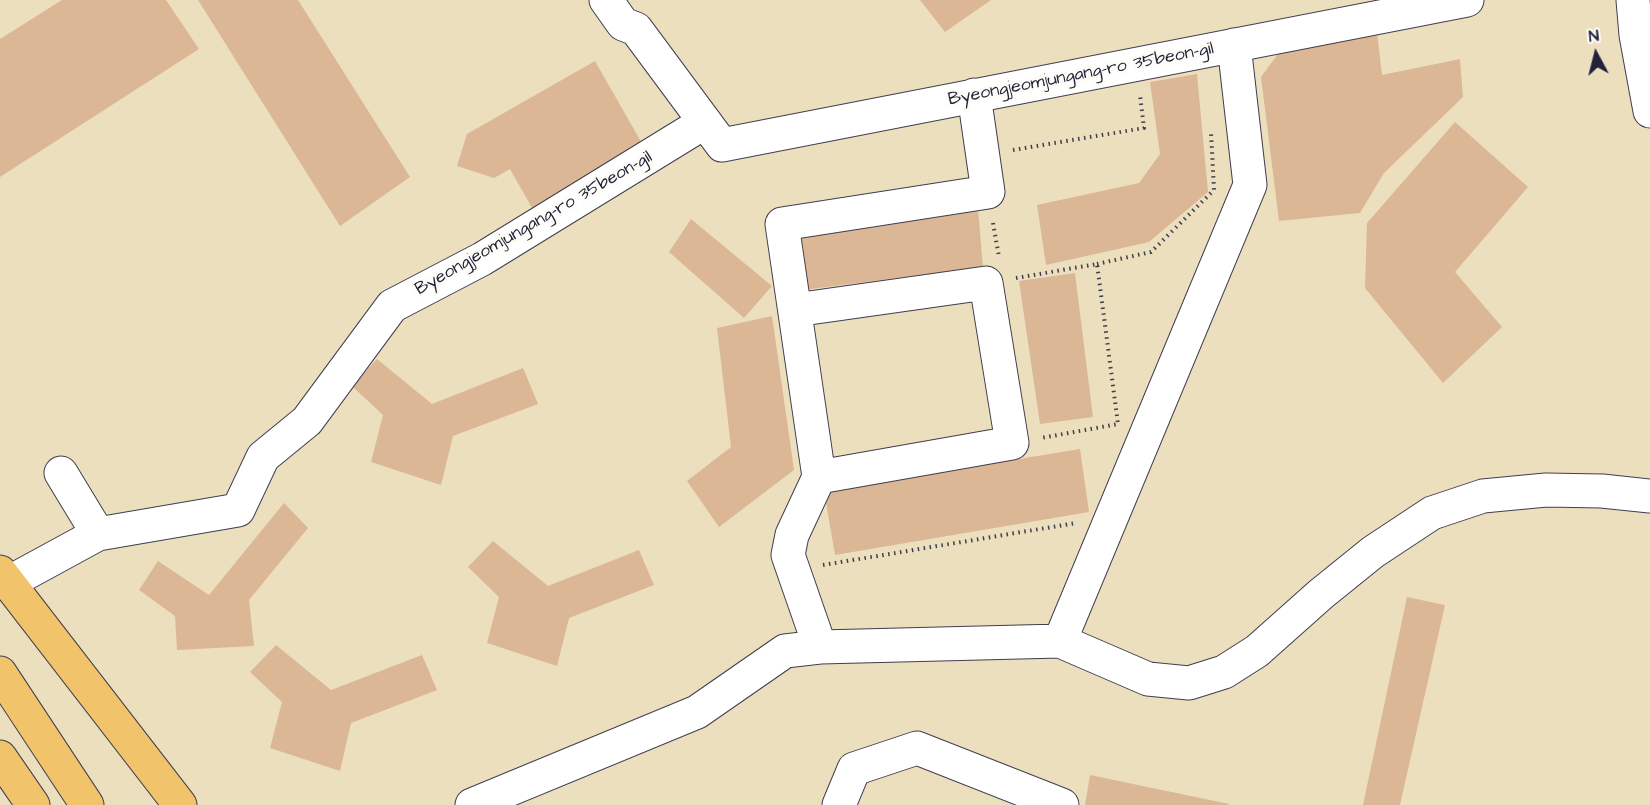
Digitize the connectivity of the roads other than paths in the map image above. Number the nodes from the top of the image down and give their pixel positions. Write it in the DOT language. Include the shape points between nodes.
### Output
graph roads {
  1 [pos="606,0"];
  2 [pos="1467,0"];
  3 [pos="1634,0"];
  4 [pos="1234,45"];
  5 [pos="974,96"];
  6 [pos="1650,111"];
  7 [pos="705,122"];
  8 [pos="795,310"];
  9 [pos="61,473"];
  10 [pos="819,477"];
  11 [pos="1650,496"];
  12 [pos="98,534"];
  13 [pos="4,578"];
  14 [pos="1060,641"];
  15 [pos="820,647"];
  16 [pos="0,673"];
  17 [pos="0,757"];
  18 [pos="506,798"];
  19 [pos="33,805"];
  20 [pos="87,805"];
  21 [pos="180,805"];
  22 [pos="472,805"];
  23 [pos="839,805"];
  24 [pos="1062,805"];
  1 -- 7 [label="street, Byeongjeomjungang-ro 35beon-gil" via="623,24 636,29"];
  2 -- 4 [label="street, Byeongjeomjungang-ro 35beon-gil"];
  3 -- 6 [label="street" via="1636,35"];
  4 -- 5 [label="street, Byeongjeomjungang-ro 35beon-gil"];
  4 -- 14 [label="street" via="1250,185"];
  5 -- 7 [label="street, Byeongjeomjungang-ro 35beon-gil" via="722,145"];
  5 -- 8 [label="street" via="988,192 782,224"];
  7 -- 12 [label="street, Byeongjeomjungang-ro 35beon-gil" via="482,259 392,306 307,421 263,457 238,510"];
  8 -- 10 [label="street"];
  8 -- 10 [label="street" via="986,283 1012,443"];
  9 -- 12 [label="street"];
  10 -- 15 [label="street" via="792,535 788,555"];
  11 -- 14 [label="street" via="1546,490 1483,496 1432,513 1373,552 1257,651 1224,672 1189,683 1148,679"];
  12 -- 13 [label="street, Byeongjeomjungang-ro 35beon-gil"];
  13 -- 21 [label="main road"];
  14 -- 15 [label="street"];
  15 -- 18 [label="street" via="785,651 698,712"];
  16 -- 20 [label="main road"];
  17 -- 19 [label="main road"];
  18 -- 22 [label="street"];
  23 -- 24 [label="street" via="854,770 917,748"];
}
